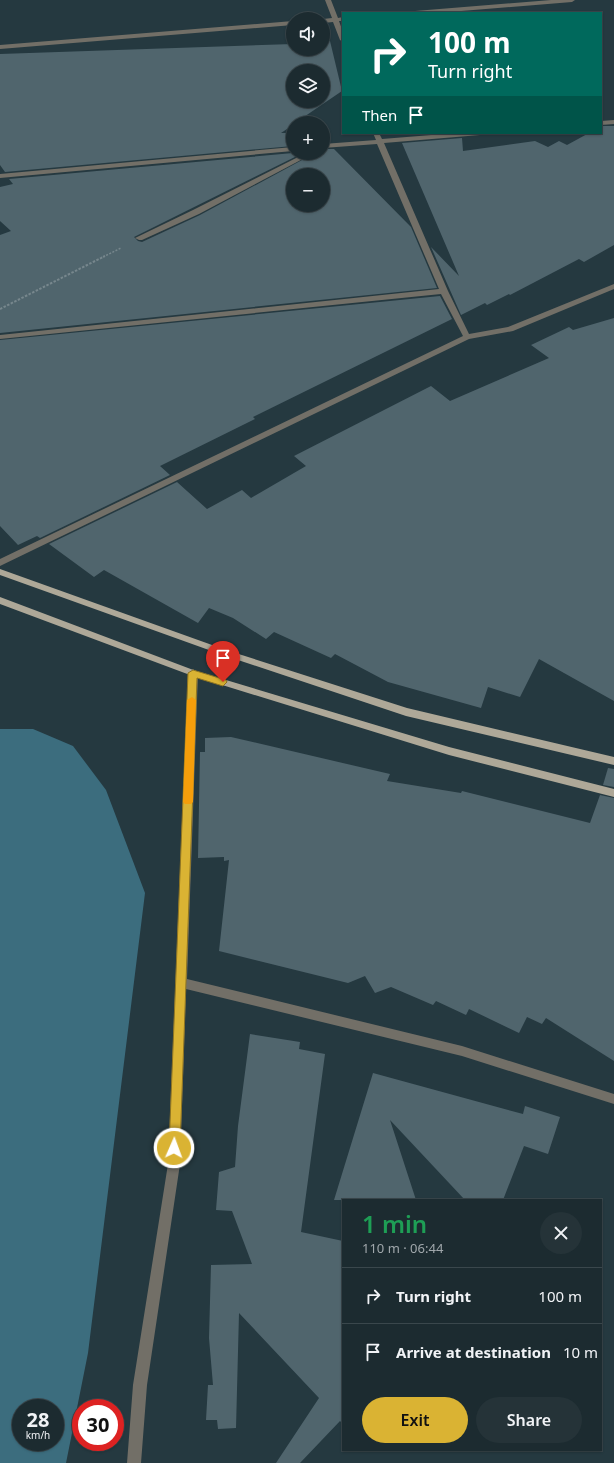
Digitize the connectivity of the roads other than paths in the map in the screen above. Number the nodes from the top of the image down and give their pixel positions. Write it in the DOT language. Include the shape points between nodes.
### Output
graph roads {
  1 [pos="328,0"];
  2 [pos="572,0"];
  3 [pos="427,12"];
  4 [pos="342,19"];
  5 [pos="330,20"];
  6 [pos="336,20"];
  7 [pos="286,24"];
  8 [pos="342,37"];
  9 [pos="0,47"];
  10 [pos="614,122"];
  11 [pos="602,123"];
  12 [pos="376,134"];
  13 [pos="467,134"];
  14 [pos="379,141"];
  15 [pos="330,145"];
  16 [pos="286,149"];
  17 [pos="297,160"];
  18 [pos="0,176"];
  19 [pos="139,238"];
  20 [pos="614,286"];
  21 [pos="444,291"];
  22 [pos="0,337"];
  23 [pos="467,337"];
  24 [pos="0,563"];
  25 [pos="0,572"];
  26 [pos="0,600"];
  27 [pos="193,673"];
  28 [pos="614,761"];
  29 [pos="614,792"];
  30 [pos="181,983"];
  31 [pos="614,1099"];
  32 [pos="134,1463"];
  1 -- 6 [label="street"];
  2 -- 3 [label="street"];
  4 -- 6 [label="street"];
  5 -- 6 [label="street"];
  6 -- 8 [label="street"];
  7 -- 9 [label="street"];
  10 -- 11 [label="street"];
  12 -- 14 [label="street"];
  13 -- 14 [label="street"];
  14 -- 15 [label="street"];
  14 -- 21 [label="street"];
  16 -- 18 [label="street"];
  17 -- 19 [label="street"];
  20 -- 23 [label="street" via="510,329"];
  21 -- 22 [label="street"];
  21 -- 23 [label="street"];
  23 -- 24 [label="street"];
  25 -- 28 [label="main road" via="223,652 406,712"];
  26 -- 27 [label="main road"];
  27 -- 29 [label="main road" via="449,751"];
  27 -- 30 [label="street"];
  30 -- 31 [label="street" via="462,1051"];
  30 -- 32 [label="street" via="174,1164 140,1386"];
}
